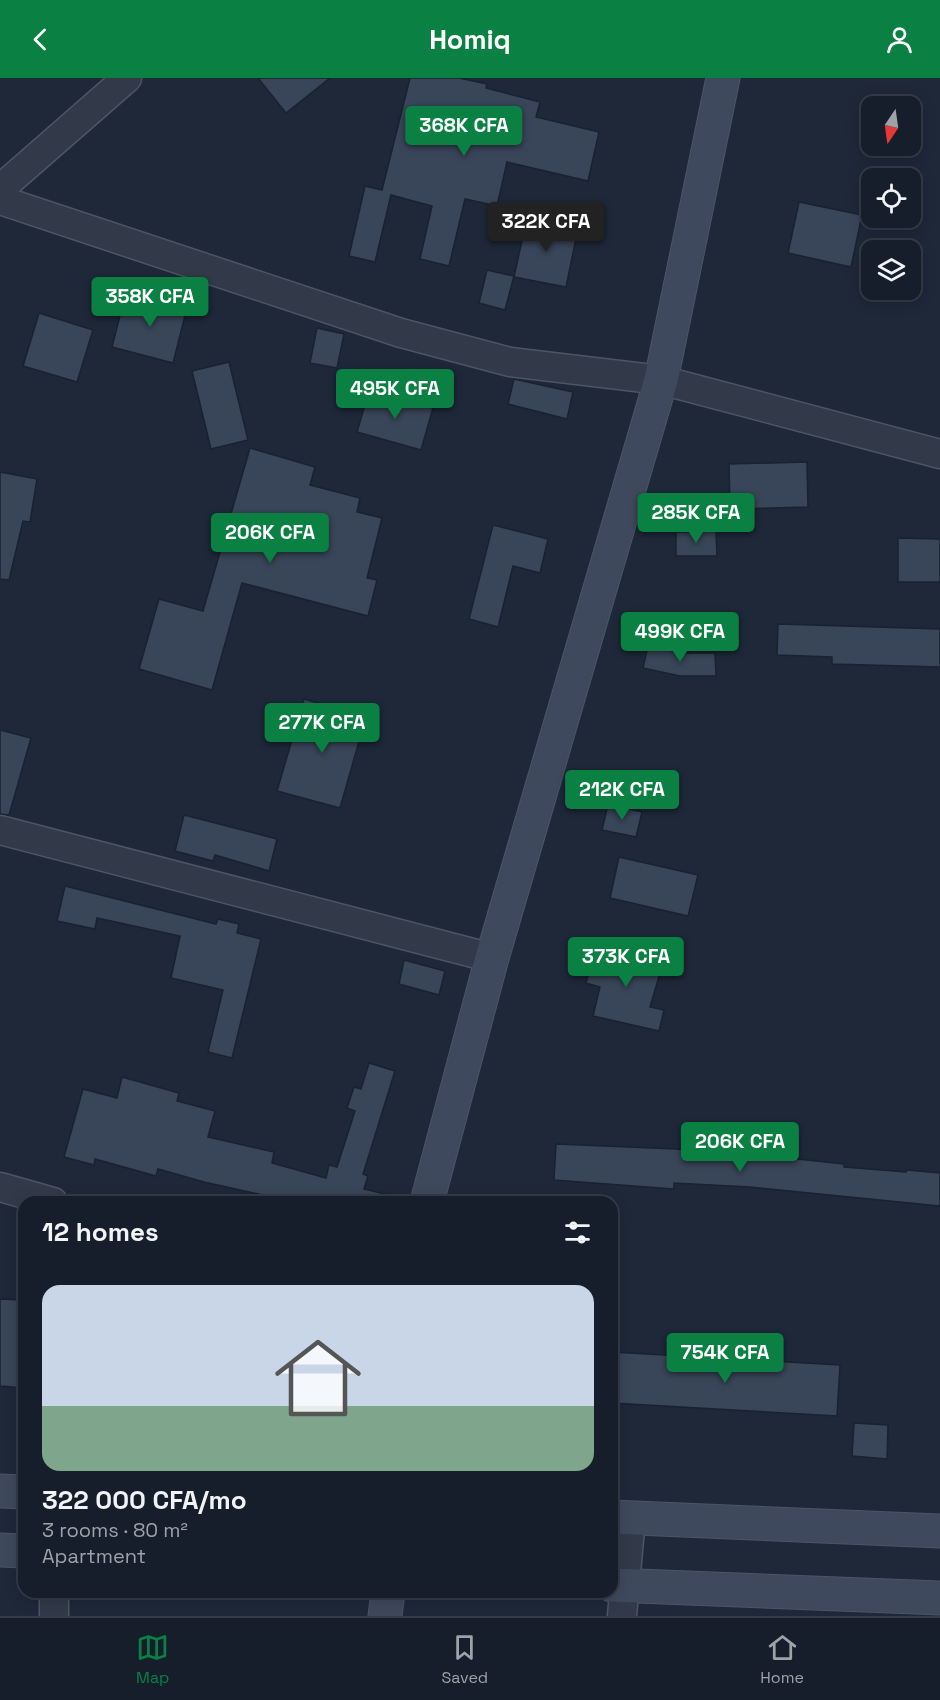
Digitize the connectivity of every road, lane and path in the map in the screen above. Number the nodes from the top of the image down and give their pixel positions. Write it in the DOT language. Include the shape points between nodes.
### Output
graph roads {
  1 [pos="128,78"];
  2 [pos="723,78"];
  3 [pos="0,189"];
  4 [pos="0,200"];
  5 [pos="661,380"];
  6 [pos="940,454"];
  7 [pos="0,830"];
  8 [pos="492,958"];
  9 [pos="0,1187"];
  10 [pos="32,1196"];
  11 [pos="429,1196"];
  12 [pos="0,1491"];
  13 [pos="18,1492"];
  14 [pos="621,1518"];
  15 [pos="940,1531"];
  16 [pos="0,1550"];
  17 [pos="18,1551"];
  18 [pos="620,1595"];
  19 [pos="54,1598"];
  20 [pos="387,1598"];
  21 [pos="940,1598"];
  22 [pos="54,1616"];
  23 [pos="385,1616"];
  1 -- 3 [label="street"];
  2 -- 5 [label="street"];
  4 -- 5 [label="street" via="401,333 510,362"];
  5 -- 6 [label="street"];
  5 -- 8 [label="street"];
  7 -- 8 [label="street"];
  8 -- 11 [label="street"];
  9 -- 10 [label="street"];
  12 -- 13 [label="street"];
  14 -- 15 [label="street"];
  14 -- 18 [label="street"];
  16 -- 17 [label="street"];
  18 -- 21 [label="street"];
  19 -- 22 [label="street"];
  20 -- 23 [label="street"];
}
